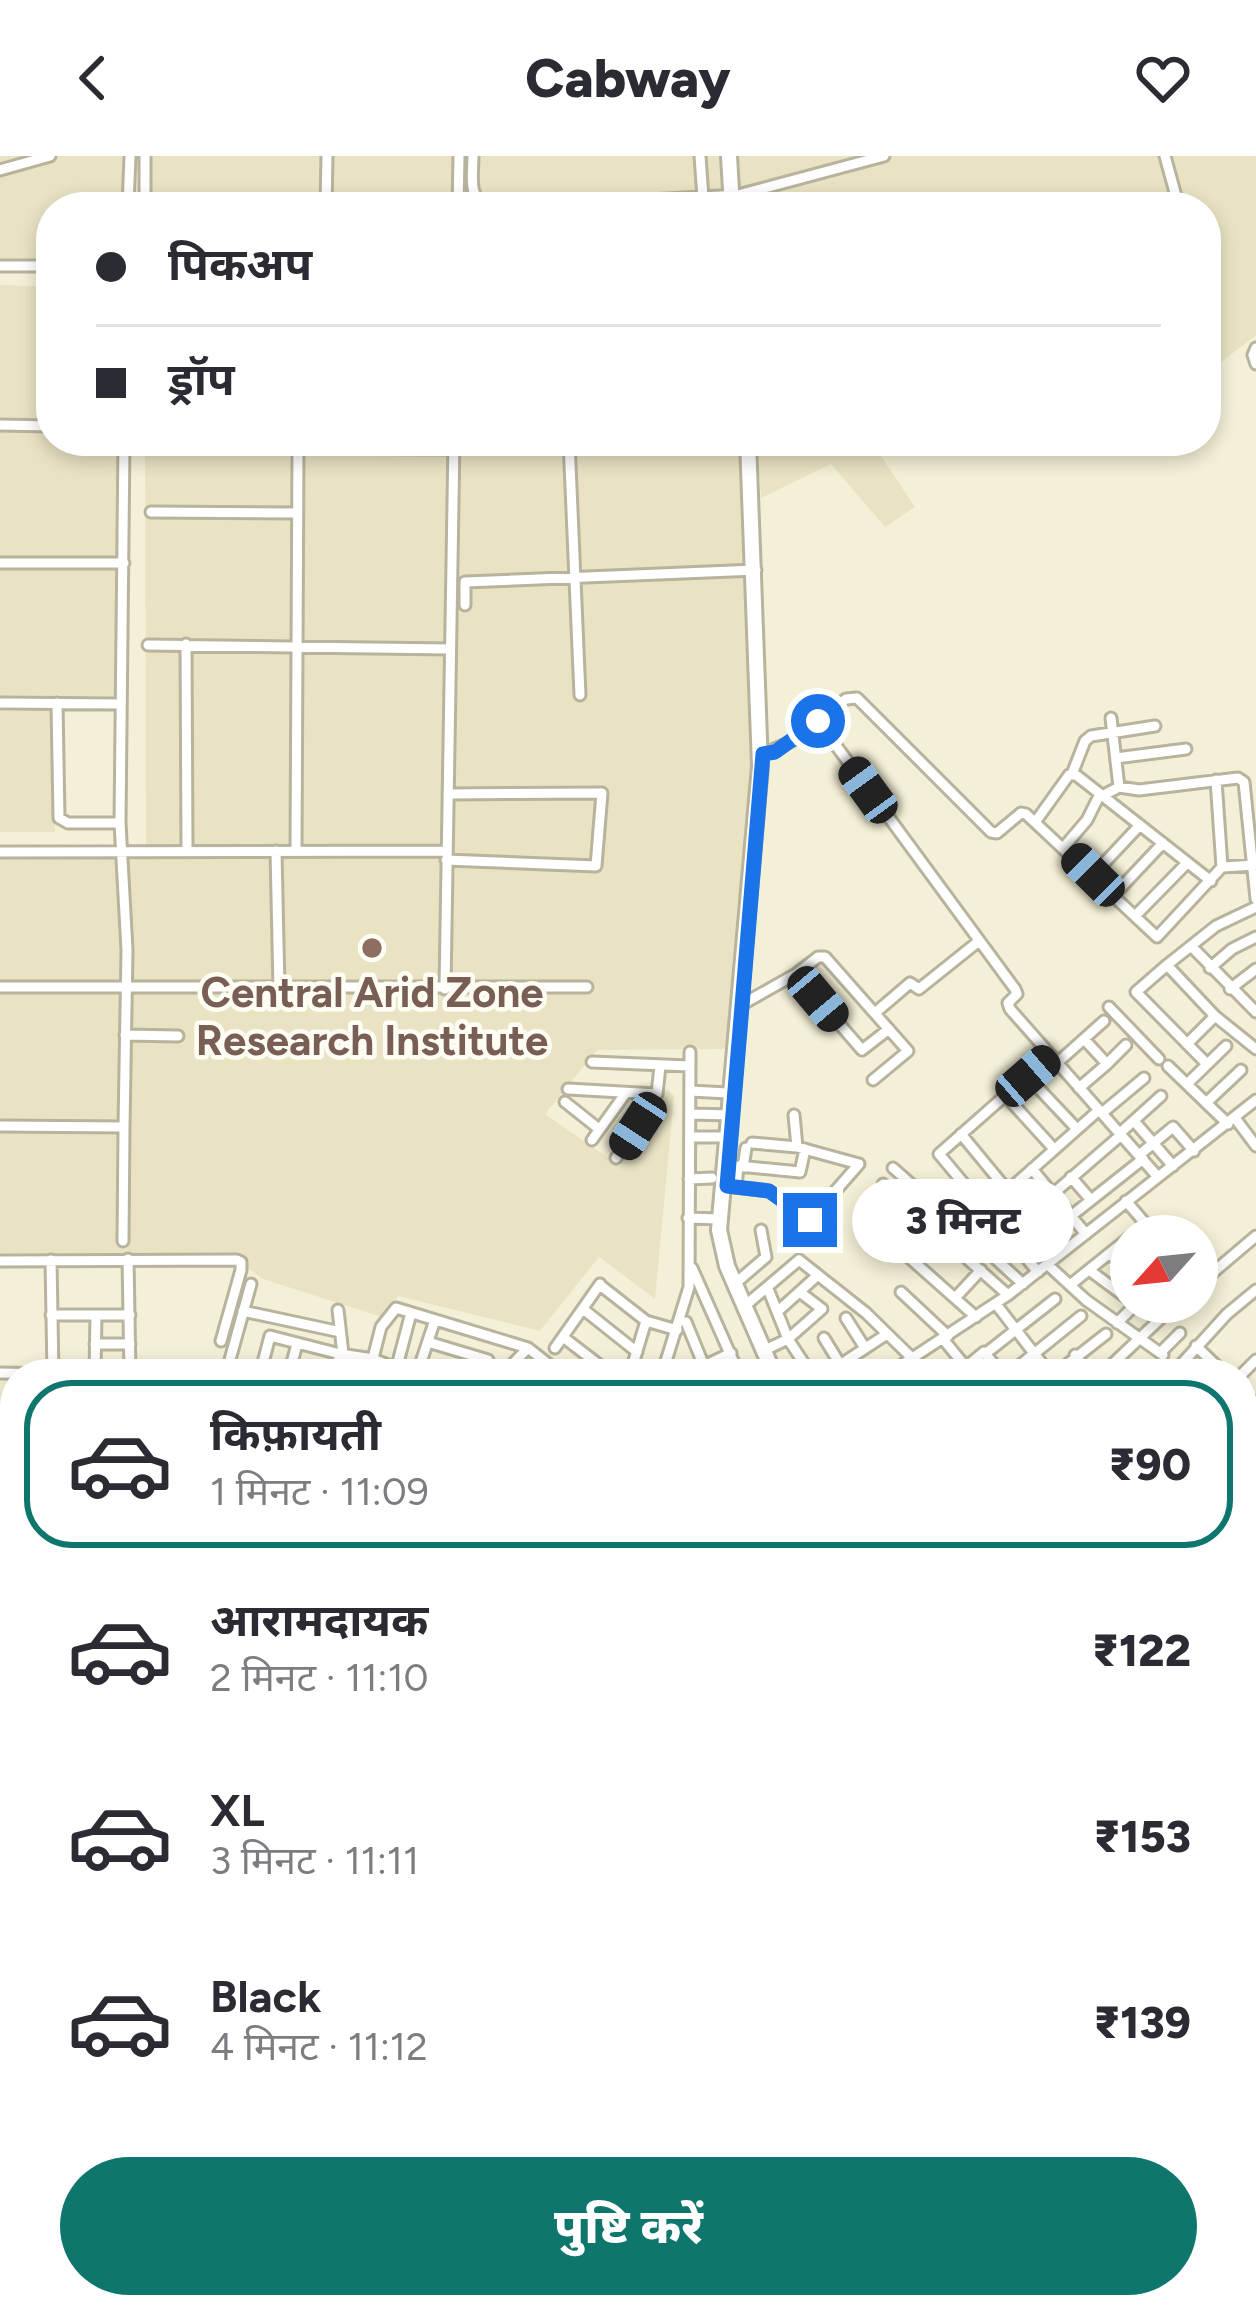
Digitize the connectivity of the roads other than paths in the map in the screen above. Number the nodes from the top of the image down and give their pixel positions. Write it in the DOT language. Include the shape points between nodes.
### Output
graph roads {
  1 [pos="50,156"];
  2 [pos="130,156"];
  3 [pos="146,156"];
  4 [pos="326,156"];
  5 [pos="459,156"];
  6 [pos="473,156"];
  7 [pos="700,156"];
  8 [pos="732,156"];
  9 [pos="884,156"];
  10 [pos="1165,156"];
  11 [pos="0,170"];
  12 [pos="129,192"];
  13 [pos="145,192"];
  14 [pos="326,192"];
  15 [pos="458,192"];
  16 [pos="473,192"];
  17 [pos="702,192"];
  18 [pos="736,192"];
  19 [pos="755,192"];
  20 [pos="1175,192"];
  21 [pos="0,266"];
  22 [pos="36,266"];
  23 [pos="1256,348"];
  24 [pos="1256,364"];
  25 [pos="0,425"];
  26 [pos="36,426"];
  27 [pos="124,456"];
  28 [pos="298,456"];
  29 [pos="454,456"];
  30 [pos="569,456"];
  31 [pos="751,456"];
  32 [pos="151,512"];
  33 [pos="297,513"];
  34 [pos="124,562"];
  35 [pos="0,563"];
  36 [pos="753,570"];
  37 [pos="574,578"];
  38 [pos="465,605"];
  39 [pos="185,644"];
  40 [pos="148,645"];
  41 [pos="295,646"];
  42 [pos="450,649"];
  43 [pos="580,695"];
  44 [pos="0,703"];
  45 [pos="58,703"];
  46 [pos="121,704"];
  47 [pos="1112,718"];
  48 [pos="818,721"];
  49 [pos="1155,726"];
  50 [pos="1113,731"];
  51 [pos="1186,749"];
  52 [pos="763,754"];
  53 [pos="1116,758"];
  54 [pos="1072,774"];
  55 [pos="1216,780"];
  56 [pos="1120,787"];
  57 [pos="448,794"];
  58 [pos="1101,795"];
  59 [pos="1036,821"];
  60 [pos="120,823"];
  61 [pos="1140,825"];
  62 [pos="1163,844"];
  63 [pos="1064,848"];
  64 [pos="187,849"];
  65 [pos="122,850"];
  66 [pos="276,851"];
  67 [pos="296,851"];
  68 [pos="0,852"];
  69 [pos="447,856"];
  70 [pos="1187,863"];
  71 [pos="1255,865"];
  72 [pos="1222,867"];
  73 [pos="1093,875"];
  74 [pos="1211,881"];
  75 [pos="1114,895"];
  76 [pos="1256,903"];
  77 [pos="1135,916"];
  78 [pos="1256,937"];
  79 [pos="979,941"];
  80 [pos="1190,946"];
  81 [pos="1167,965"];
  82 [pos="1210,968"];
  83 [pos="1256,969"];
  84 [pos="796,974"];
  85 [pos="0,987"];
  86 [pos="587,987"];
  87 [pos="124,989"];
  88 [pos="279,989"];
  89 [pos="445,989"];
  90 [pos="1230,989"];
  91 [pos="1240,998"];
  92 [pos="741,1005"];
  93 [pos="1109,1007"];
  94 [pos="1256,1012"];
  95 [pos="874,1013"];
  96 [pos="1217,1017"];
  97 [pos="1163,1021"];
  98 [pos="1104,1022"];
  99 [pos="889,1029"];
  100 [pos="1256,1029"];
  101 [pos="125,1035"];
  102 [pos="178,1036"];
  103 [pos="1084,1039"];
  104 [pos="1245,1040"];
  105 [pos="1142,1041"];
  106 [pos="1126,1045"];
  107 [pos="1187,1045"];
  108 [pos="1226,1046"];
  109 [pos="1256,1048"];
  110 [pos="690,1052"];
  111 [pos="1053,1060"];
  112 [pos="592,1062"];
  113 [pos="1107,1064"];
  114 [pos="1207,1064"];
  115 [pos="660,1066"];
  116 [pos="689,1066"];
  117 [pos="1241,1070"];
  118 [pos="1028,1076"];
  119 [pos="1144,1078"];
  120 [pos="873,1080"];
  121 [pos="1187,1084"];
  122 [pos="1079,1088"];
  123 [pos="568,1089"];
  124 [pos="690,1091"];
  125 [pos="728,1093"];
  126 [pos="625,1094"];
  127 [pos="657,1094"];
  128 [pos="1005,1095"];
  129 [pos="1161,1096"];
  130 [pos="1256,1100"];
  131 [pos="565,1102"];
  132 [pos="1206,1103"];
  133 [pos="1100,1112"];
  134 [pos="690,1114"];
  135 [pos="730,1115"];
  136 [pos="794,1115"];
  137 [pos="1133,1120"];
  138 [pos="1232,1121"];
  139 [pos="0,1126"];
  140 [pos="124,1127"];
  141 [pos="599,1129"];
  142 [pos="1077,1129"];
  143 [pos="961,1134"];
  144 [pos="1120,1134"];
  145 [pos="690,1137"];
  146 [pos="725,1137"];
  147 [pos="592,1140"];
  148 [pos="1153,1143"];
  149 [pos="1256,1146"];
  150 [pos="797,1147"];
  151 [pos="1054,1149"];
  152 [pos="1194,1151"];
  153 [pos="1141,1157"];
  154 [pos="616,1158"];
  155 [pos="1173,1166"];
  156 [pos="743,1167"];
  157 [pos="893,1168"];
  158 [pos="1032,1169"];
  159 [pos="1071,1177"];
  160 [pos="1158,1177"];
  161 [pos="712,1178"];
  162 [pos="689,1179"];
  163 [pos="883,1184"];
  164 [pos="731,1186"];
  165 [pos="1008,1191"];
  166 [pos="893,1192"];
  167 [pos="1052,1192"];
  168 [pos="1091,1200"];
  169 [pos="1126,1201"];
  170 [pos="986,1210"];
  171 [pos="1030,1212"];
  172 [pos="945,1214"];
  173 [pos="1138,1215"];
  174 [pos="1071,1216"];
  175 [pos="688,1218"];
  176 [pos="719,1219"];
  177 [pos="907,1220"];
  178 [pos="761,1230"];
  179 [pos="931,1233"];
  180 [pos="1006,1234"];
  181 [pos="1048,1234"];
  182 [pos="1086,1234"];
  183 [pos="1256,1236"];
  184 [pos="890,1240"];
  185 [pos="123,1241"];
  186 [pos="987,1251"];
  187 [pos="1024,1254"];
  188 [pos="1109,1254"];
  189 [pos="128,1259"];
  190 [pos="913,1259"];
  191 [pos="51,1260"];
  192 [pos="0,1262"];
  193 [pos="690,1263"];
  194 [pos="1043,1268"];
  195 [pos="1218,1268"];
  196 [pos="981,1270"];
  197 [pos="1089,1270"];
  198 [pos="818,1275"];
  199 [pos="737,1280"];
  200 [pos="251,1284"];
  201 [pos="1023,1284"];
  202 [pos="1070,1285"];
  203 [pos="1110,1285"];
  204 [pos="768,1289"];
  205 [pos="1256,1290"];
  206 [pos="902,1292"];
  207 [pos="801,1293"];
  208 [pos="1008,1294"];
  209 [pos="955,1298"];
  210 [pos="1055,1299"];
  211 [pos="747,1304"];
  212 [pos="996,1304"];
  213 [pos="583,1309"];
  214 [pos="338,1310"];
  215 [pos="712,1310"];
  216 [pos="243,1311"];
  217 [pos="777,1312"];
  218 [pos="411,1313"];
  219 [pos="51,1315"];
  220 [pos="96,1315"];
  221 [pos="130,1316"];
  222 [pos="1081,1316"];
  223 [pos="976,1317"];
  224 [pos="1110,1317"];
  225 [pos="846,1318"];
  226 [pos="435,1320"];
  227 [pos="646,1321"];
  228 [pos="1117,1323"];
  229 [pos="1156,1323"];
  230 [pos="681,1325"];
  231 [pos="1016,1330"];
  232 [pos="336,1331"];
  233 [pos="1180,1333"];
  234 [pos="887,1334"];
  235 [pos="1106,1334"];
  236 [pos="563,1337"];
  237 [pos="824,1338"];
  238 [pos="946,1338"];
  239 [pos="788,1339"];
  240 [pos="1140,1339"];
  241 [pos="220,1341"];
  242 [pos="428,1342"];
  243 [pos="95,1344"];
  244 [pos="130,1344"];
  245 [pos="297,1344"];
  246 [pos="1196,1346"];
  247 [pos="529,1348"];
  248 [pos="555,1348"];
  249 [pos="865,1348"];
  250 [pos="767,1349"];
  251 [pos="637,1352"];
  252 [pos="731,1353"];
  253 [pos="341,1354"];
  254 [pos="985,1354"];
  255 [pos="1034,1354"];
  256 [pos="1076,1355"];
  257 [pos="373,1358"];
  258 [pos="52,1359"];
  259 [pos="95,1359"];
  260 [pos="130,1359"];
  261 [pos="230,1359"];
  262 [pos="264,1359"];
  263 [pos="295,1359"];
  264 [pos="339,1359"];
  265 [pos="376,1359"];
  266 [pos="399,1359"];
  267 [pos="421,1359"];
  268 [pos="485,1359"];
  269 [pos="519,1359"];
  270 [pos="540,1359"];
  271 [pos="592,1359"];
  272 [pos="635,1359"];
  273 [pos="668,1359"];
  274 [pos="700,1359"];
  275 [pos="719,1359"];
  276 [pos="734,1359"];
  277 [pos="770,1359"];
  278 [pos="771,1359"];
  279 [pos="801,1359"];
  280 [pos="837,1359"];
  281 [pos="853,1359"];
  282 [pos="913,1359"];
  283 [pos="957,1359"];
  284 [pos="979,1359"];
  285 [pos="990,1359"];
  286 [pos="1027,1359"];
  287 [pos="1039,1359"];
  288 [pos="1071,1359"];
  289 [pos="1079,1359"];
  290 [pos="1118,1359"];
  291 [pos="1186,1359"];
  292 [pos="1209,1359"];
  1 -- 11 [label="street"];
  2 -- 12 [label="street"];
  3 -- 13 [label="street"];
  4 -- 14 [label="street"];
  5 -- 15 [label="street"];
  6 -- 16 [label="street"];
  7 -- 17 [label="street"];
  8 -- 18 [label="main road"];
  9 -- 19 [label="street"];
  10 -- 20 [label="street"];
  21 -- 22 [label="street"];
  23 -- 24 [label="street"];
  25 -- 26 [label="street"];
  27 -- 34 [label="street"];
  28 -- 33 [label="street"];
  29 -- 42 [label="street"];
  30 -- 37 [label="street"];
  31 -- 36 [label="main road"];
  32 -- 33 [label="street"];
  33 -- 41 [label="street"];
  34 -- 35 [label="street"];
  34 -- 46 [label="street"];
  36 -- 37 [label="street"];
  36 -- 52 [label="main road"];
  36 -- 125 [label="main road" via="760,766"];
  37 -- 38 [label="street" via="465,582"];
  37 -- 43 [label="street"];
  39 -- 40 [label="street"];
  39 -- 41 [label="street"];
  39 -- 64 [label="street"];
  41 -- 42 [label="street"];
  41 -- 67 [label="street"];
  42 -- 57 [label="street"];
  44 -- 45 [label="street"];
  45 -- 46 [label="street"];
  45 -- 60 [label="street" via="59,818"];
  46 -- 60 [label="street"];
  47 -- 50 [label="street"];
  48 -- 52 [label="street"];
  48 -- 59 [label="street" via="857,698 993,833 1021,813"];
  48 -- 79 [label="street"];
  49 -- 50 [label="street"];
  50 -- 53 [label="street"];
  50 -- 54 [label="street" via="1085,741"];
  51 -- 53 [label="street"];
  52 -- 92 [label="main road"];
  53 -- 56 [label="street"];
  54 -- 58 [label="street"];
  54 -- 59 [label="street"];
  55 -- 56 [label="street"];
  55 -- 71 [label="street" via="1238,778 1247,786"];
  55 -- 72 [label="street"];
  56 -- 58 [label="street"];
  57 -- 69 [label="street"];
  57 -- 69 [label="street" via="602,793 596,866"];
  58 -- 61 [label="street"];
  58 -- 63 [label="street"];
  59 -- 63 [label="street"];
  60 -- 65 [label="street"];
  61 -- 62 [label="street"];
  61 -- 73 [label="street"];
  62 -- 70 [label="street"];
  62 -- 75 [label="street"];
  63 -- 73 [label="street"];
  64 -- 65 [label="street"];
  64 -- 66 [label="street"];
  65 -- 68 [label="street"];
  65 -- 87 [label="street"];
  66 -- 67 [label="street"];
  66 -- 88 [label="street"];
  67 -- 69 [label="street"];
  69 -- 89 [label="street"];
  70 -- 74 [label="street"];
  70 -- 77 [label="street"];
  71 -- 72 [label="street"];
  71 -- 76 [label="street"];
  72 -- 74 [label="street"];
  73 -- 75 [label="street"];
  74 -- 77 [label="street" via="1157,937"];
  75 -- 77 [label="street"];
  76 -- 80 [label="street"];
  78 -- 82 [label="street"];
  79 -- 95 [label="street"];
  79 -- 111 [label="street" via="1016,992 1010,1009"];
  80 -- 81 [label="street"];
  80 -- 82 [label="street"];
  81 -- 96 [label="street"];
  81 -- 97 [label="street" via="1136,992"];
  82 -- 90 [label="street"];
  83 -- 90 [label="street"];
  84 -- 92 [label="street"];
  84 -- 95 [label="street" via="823,956"];
  84 -- 99 [label="street" via="862,1050"];
  85 -- 87 [label="street"];
  86 -- 89 [label="street"];
  87 -- 88 [label="street"];
  87 -- 101 [label="street"];
  88 -- 89 [label="street"];
  90 -- 91 [label="street"];
  91 -- 94 [label="street"];
  91 -- 96 [label="street"];
  92 -- 135 [label="main road"];
  93 -- 105 [label="street"];
  95 -- 99 [label="street"];
  96 -- 104 [label="street"];
  96 -- 107 [label="street"];
  97 -- 105 [label="street"];
  97 -- 107 [label="street"];
  98 -- 103 [label="street"];
  99 -- 120 [label="street" via="908,1051"];
  100 -- 104 [label="street"];
  101 -- 102 [label="street"];
  101 -- 140 [label="street"];
  103 -- 111 [label="street"];
  103 -- 113 [label="street"];
  104 -- 109 [label="street"];
  105 -- 121 [label="street"];
  106 -- 113 [label="street"];
  107 -- 114 [label="street"];
  108 -- 114 [label="street"];
  110 -- 116 [label="street"];
  111 -- 118 [label="street"];
  111 -- 122 [label="street"];
  112 -- 115 [label="street"];
  113 -- 122 [label="street"];
  114 -- 121 [label="street"];
  115 -- 116 [label="street"];
  115 -- 127 [label="street"];
  116 -- 124 [label="street"];
  117 -- 132 [label="street"];
  118 -- 128 [label="street"];
  118 -- 142 [label="street"];
  119 -- 133 [label="street"];
  121 -- 132 [label="street"];
  122 -- 133 [label="street"];
  123 -- 126 [label="street"];
  124 -- 125 [label="street"];
  124 -- 134 [label="street"];
  125 -- 135 [label="main road"];
  126 -- 127 [label="street"];
  126 -- 141 [label="street"];
  127 -- 154 [label="street"];
  128 -- 143 [label="street"];
  128 -- 151 [label="street"];
  129 -- 137 [label="street"];
  130 -- 138 [label="street"];
  131 -- 141 [label="street"];
  132 -- 138 [label="street"];
  133 -- 142 [label="street"];
  133 -- 144 [label="street"];
  134 -- 135 [label="street"];
  134 -- 145 [label="street"];
  135 -- 146 [label="main road"];
  135 -- 164 [label="main road"];
  136 -- 150 [label="street"];
  137 -- 144 [label="street"];
  137 -- 148 [label="street"];
  138 -- 149 [label="street"];
  138 -- 152 [label="street"];
  139 -- 140 [label="street"];
  140 -- 185 [label="street"];
  141 -- 147 [label="street"];
  142 -- 151 [label="street"];
  143 -- 165 [label="street"];
  143 -- 170 [label="street" via="939,1154"];
  144 -- 153 [label="street"];
  144 -- 159 [label="street"];
  145 -- 146 [label="street"];
  145 -- 162 [label="street"];
  146 -- 176 [label="main road"];
  148 -- 152 [label="street" via="1173,1127"];
  148 -- 153 [label="street"];
  148 -- 155 [label="street"];
  150 -- 156 [label="street" via="749,1146"];
  150 -- 156 [label="street" via="801,1172"];
  150 -- 164 [label="street" via="859,1164 810,1220 769,1191"];
  151 -- 158 [label="street"];
  152 -- 155 [label="street"];
  153 -- 160 [label="street"];
  153 -- 168 [label="street"];
  155 -- 160 [label="street"];
  156 -- 164 [label="street"];
  157 -- 172 [label="street"];
  158 -- 165 [label="street"];
  158 -- 167 [label="street"];
  159 -- 167 [label="street"];
  159 -- 168 [label="street"];
  160 -- 169 [label="street"];
  161 -- 162 [label="street"];
  162 -- 175 [label="street"];
  163 -- 166 [label="street"];
  164 -- 199 [label="main road" via="725,1240"];
  165 -- 170 [label="street"];
  166 -- 179 [label="street"];
  166 -- 184 [label="street" via="867,1220"];
  167 -- 171 [label="street"];
  167 -- 174 [label="street"];
  168 -- 174 [label="street"];
  169 -- 173 [label="street"];
  169 -- 182 [label="street"];
  170 -- 180 [label="street"];
  171 -- 180 [label="street"];
  171 -- 181 [label="street"];
  172 -- 179 [label="street"];
  172 -- 186 [label="street"];
  174 -- 181 [label="street"];
  174 -- 182 [label="street"];
  175 -- 176 [label="street"];
  175 -- 193 [label="street"];
  176 -- 277 [label="main road" via="727,1266"];
  177 -- 184 [label="street"];
  178 -- 199 [label="street" via="766,1257"];
  179 -- 190 [label="street"];
  179 -- 196 [label="street"];
  180 -- 186 [label="street"];
  180 -- 187 [label="street"];
  181 -- 187 [label="street"];
  182 -- 194 [label="street"];
  183 -- 195 [label="street"];
  184 -- 190 [label="street"];
  186 -- 201 [label="street"];
  187 -- 194 [label="street"];
  188 -- 197 [label="street"];
  189 -- 191 [label="street"];
  189 -- 221 [label="street"];
  189 -- 241 [label="street" via="242,1262"];
  190 -- 209 [label="street"];
  191 -- 192 [label="street"];
  191 -- 219 [label="street"];
  193 -- 215 [label="street"];
  193 -- 230 [label="street"];
  194 -- 201 [label="street"];
  194 -- 202 [label="street"];
  196 -- 208 [label="street"];
  196 -- 209 [label="street"];
  197 -- 202 [label="street"];
  197 -- 203 [label="street"];
  198 -- 204 [label="street" via="799,1260"];
  198 -- 207 [label="street"];
  198 -- 234 [label="street"];
  199 -- 211 [label="main road"];
  200 -- 216 [label="street"];
  201 -- 208 [label="street"];
  202 -- 224 [label="street"];
  204 -- 211 [label="street"];
  204 -- 217 [label="street"];
  205 -- 246 [label="street"];
  206 -- 238 [label="street"];
  207 -- 217 [label="street"];
  207 -- 239 [label="street" via="822,1309"];
  208 -- 212 [label="street"];
  209 -- 223 [label="street"];
  210 -- 231 [label="street"];
  211 -- 250 [label="main road"];
  212 -- 223 [label="street"];
  212 -- 231 [label="street"];
  213 -- 227 [label="street" via="602,1282"];
  213 -- 236 [label="street"];
  213 -- 251 [label="street"];
  214 -- 253 [label="street"];
  215 -- 230 [label="street"];
  215 -- 252 [label="street"];
  216 -- 232 [label="street"];
  216 -- 261 [label="street"];
  217 -- 239 [label="street"];
  218 -- 226 [label="street"];
  218 -- 257 [label="street" via="390,1312"];
  218 -- 266 [label="street"];
  219 -- 220 [label="street"];
  219 -- 258 [label="street"];
  220 -- 221 [label="street"];
  220 -- 243 [label="street"];
  221 -- 244 [label="street"];
  222 -- 255 [label="street"];
  223 -- 238 [label="street"];
  225 -- 249 [label="street"];
  226 -- 242 [label="street"];
  226 -- 247 [label="street"];
  227 -- 230 [label="street"];
  227 -- 251 [label="street"];
  228 -- 240 [label="street"];
  229 -- 240 [label="street"];
  230 -- 273 [label="street"];
  230 -- 274 [label="street"];
  231 -- 254 [label="street"];
  231 -- 255 [label="street"];
  233 -- 240 [label="street" via="1161,1354"];
  234 -- 249 [label="street"];
  234 -- 282 [label="street"];
  235 -- 256 [label="street"];
  236 -- 248 [label="street"];
  236 -- 271 [label="street"];
  237 -- 280 [label="street"];
  238 -- 282 [label="street"];
  238 -- 283 [label="street"];
  239 -- 250 [label="street"];
  239 -- 279 [label="street"];
  240 -- 290 [label="street"];
  242 -- 267 [label="street"];
  242 -- 268 [label="street"];
  243 -- 244 [label="street"];
  243 -- 259 [label="street"];
  244 -- 260 [label="street"];
  245 -- 253 [label="street"];
  245 -- 262 [label="street" via="270,1336"];
  245 -- 263 [label="street"];
  246 -- 291 [label="street"];
  246 -- 292 [label="street"];
  247 -- 269 [label="street"];
  247 -- 270 [label="street"];
  249 -- 281 [label="street"];
  250 -- 278 [label="main road"];
  251 -- 272 [label="street"];
  252 -- 275 [label="street"];
  252 -- 276 [label="street"];
  253 -- 257 [label="street"];
  253 -- 264 [label="street"];
  254 -- 284 [label="street"];
  254 -- 285 [label="street"];
  255 -- 286 [label="street"];
  255 -- 287 [label="street"];
  256 -- 288 [label="street"];
  256 -- 289 [label="street"];
  257 -- 265 [label="street"];
}
